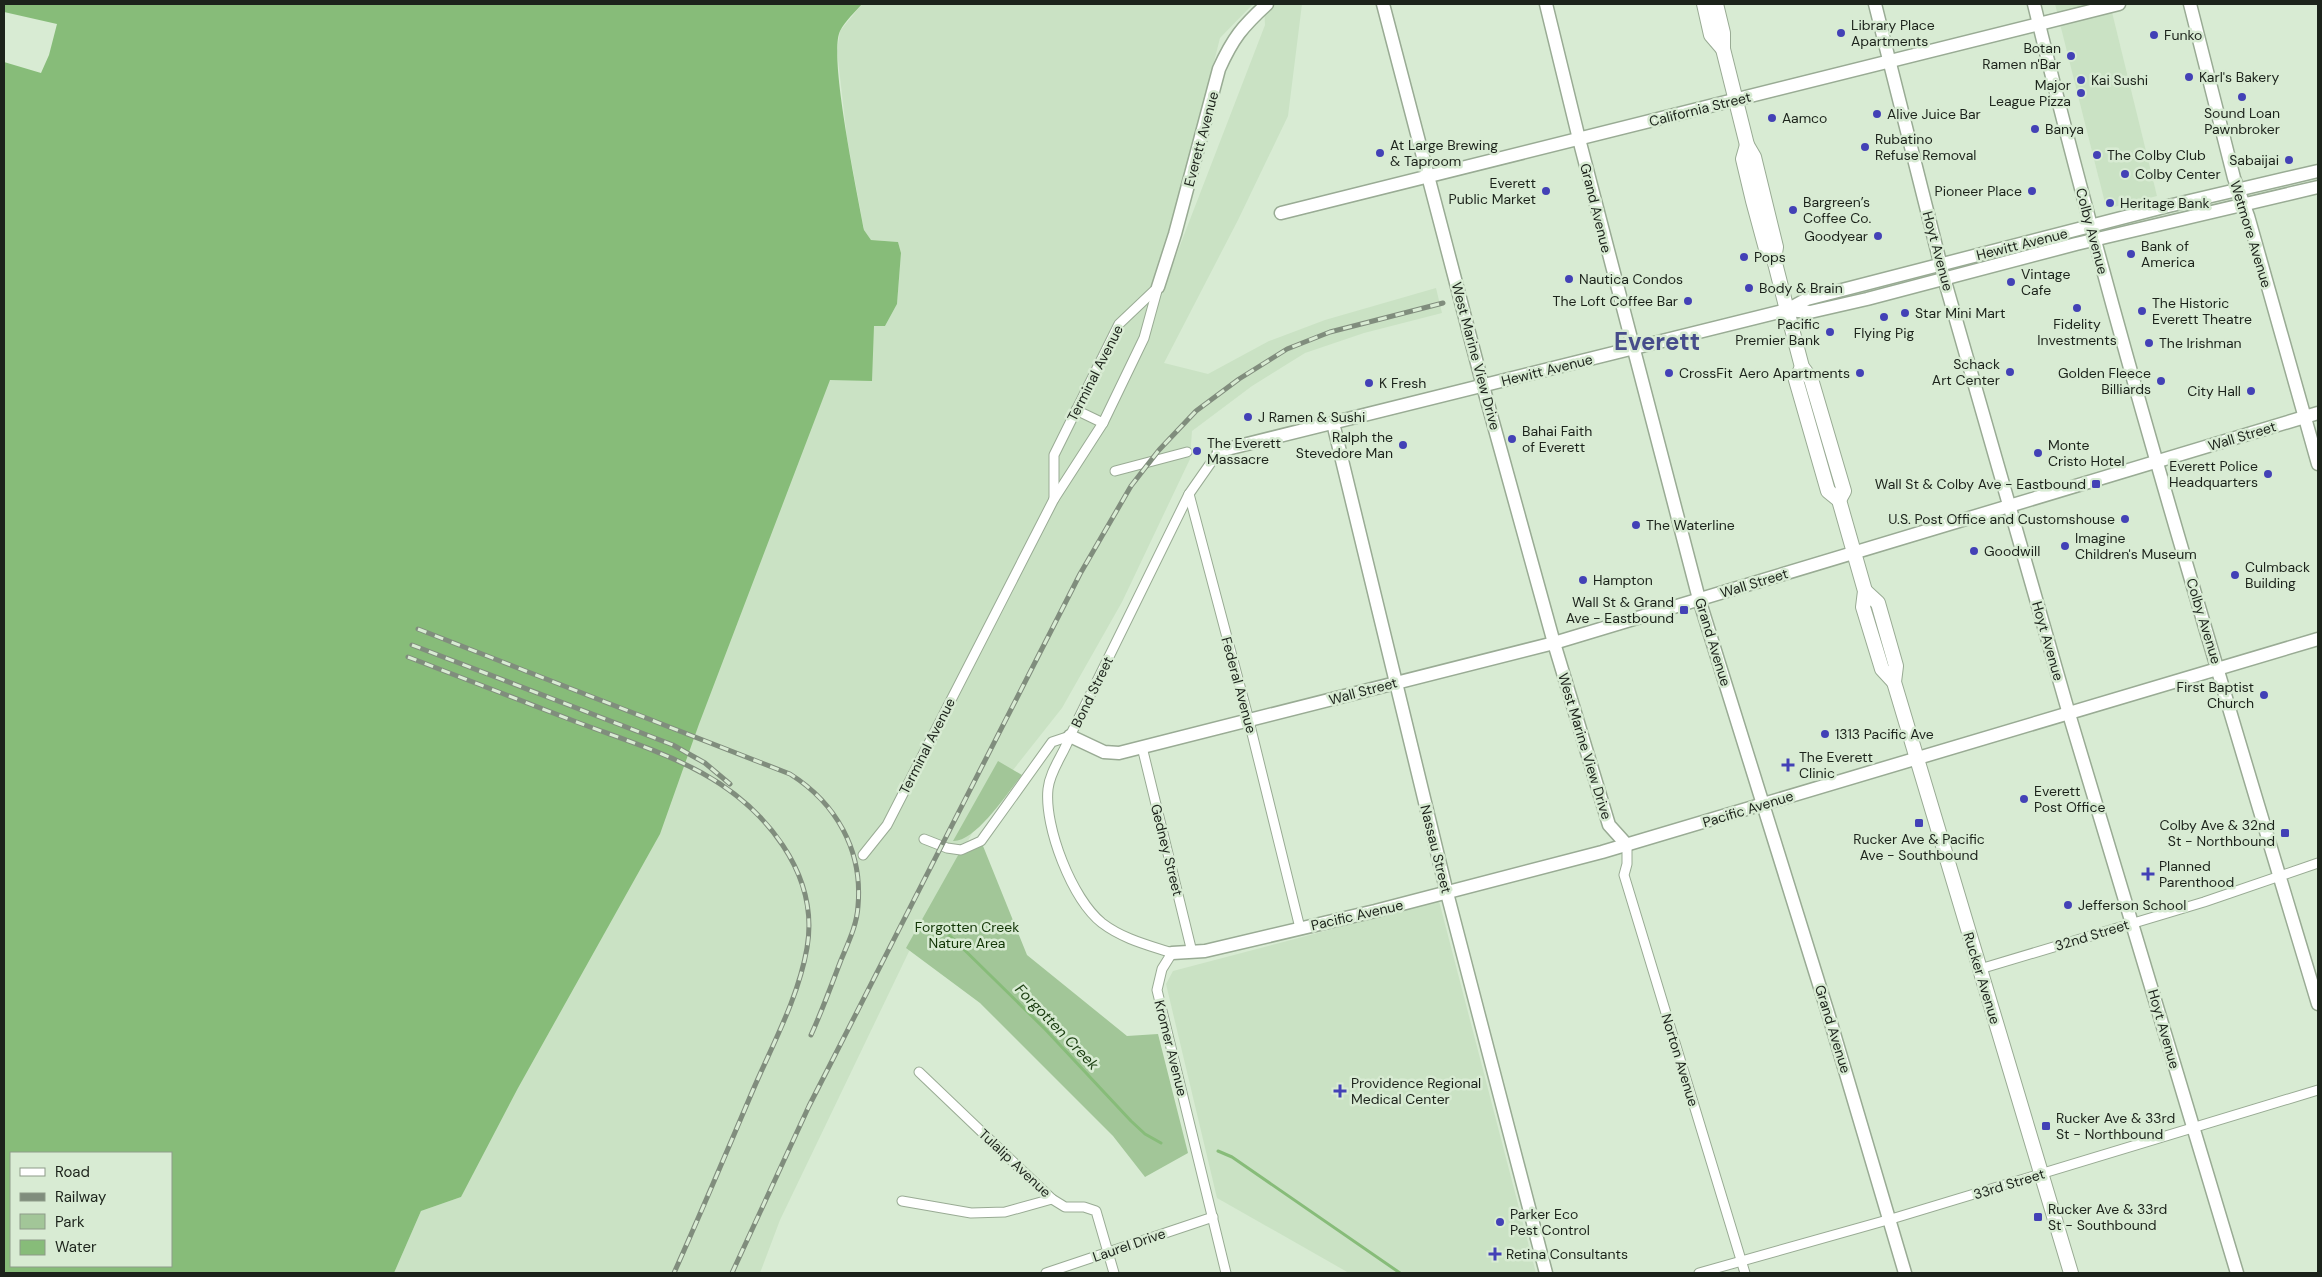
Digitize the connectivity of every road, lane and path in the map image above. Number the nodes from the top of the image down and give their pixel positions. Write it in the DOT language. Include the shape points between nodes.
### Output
graph roads {
  1 [pos="1268,4"];
  2 [pos="1383,4"];
  3 [pos="1546,4"];
  4 [pos="1704,4"];
  5 [pos="1716,4"];
  6 [pos="1875,4"];
  7 [pos="2034,4"];
  8 [pos="2119,4"];
  9 [pos="2190,4"];
  10 [pos="2039,24"];
  11 [pos="1723,49"];
  12 [pos="1890,61"];
  13 [pos="1736,100"];
  14 [pos="1579,139"];
  15 [pos="2318,171"];
  16 [pos="1430,176"];
  17 [pos="2318,187"];
  18 [pos="2237,190"];
  19 [pos="2244,204"];
  20 [pos="1281,213"];
  21 [pos="2090,226"];
  22 [pos="2094,240"];
  23 [pos="1941,265"];
  24 [pos="1944,278"];
  25 [pos="1158,287"];
  26 [pos="1787,310"];
  27 [pos="1632,348"];
  28 [pos="1483,386"];
  29 [pos="1076,410"];
  30 [pos="2318,413"];
  31 [pos="2304,417"];
  32 [pos="1102,423"];
  33 [pos="1333,423"];
  34 [pos="1219,451"];
  35 [pos="1187,452"];
  36 [pos="2157,461"];
  37 [pos="2318,464"];
  38 [pos="1116,471"];
  39 [pos="1189,494"];
  40 [pos="1054,499"];
  41 [pos="2010,506"];
  42 [pos="1854,552"];
  43 [pos="1699,599"];
  44 [pos="2318,639"];
  45 [pos="1554,642"];
  46 [pos="2219,669"];
  47 [pos="1395,682"];
  48 [pos="2069,714"];
  49 [pos="1248,720"];
  50 [pos="1070,736"];
  51 [pos="1142,747"];
  52 [pos="1917,759"];
  53 [pos="1764,805"];
  54 [pos="924,839"];
  55 [pos="1627,845"];
  56 [pos="862,855"];
  57 [pos="2318,863"];
  58 [pos="2279,875"];
  59 [pos="1447,893"];
  60 [pos="2132,923"];
  61 [pos="1300,928"];
  62 [pos="1192,952"];
  63 [pos="1172,953"];
  64 [pos="1980,969"];
  65 [pos="2318,1004"];
  66 [pos="919,1072"];
  67 [pos="2318,1090"];
  68 [pos="2193,1129"];
  69 [pos="2041,1174"];
  70 [pos="1052,1198"];
  71 [pos="902,1201"];
  72 [pos="1212,1217"];
  73 [pos="1888,1220"];
  74 [pos="1108,1251"];
  75 [pos="1742,1262"];
  76 [pos="1046,1273"];
  77 [pos="1114,1273"];
  78 [pos="1226,1273"];
  79 [pos="1546,1273"];
  80 [pos="1699,1273"];
  81 [pos="1745,1273"];
  82 [pos="1905,1273"];
  83 [pos="2071,1273"];
  84 [pos="2237,1273"];
  1 -- 25 [label="street, Everett Avenue" via="1247,22 1231,43 1220,69"];
  2 -- 16 [label="street, West Marine View Drive"];
  3 -- 14 [label="street, Grand Avenue"];
  4 -- 11 [label="main road, Rucker Avenue" via="1712,35"];
  5 -- 11 [label="main road, Rucker Avenue"];
  6 -- 12 [label="street, Hoyt Avenue"];
  7 -- 10 [label="street, Colby Avenue"];
  8 -- 10 [label="street, California Street"];
  9 -- 18 [label="street, Wetmore Avenue"];
  10 -- 12 [label="street, California Street"];
  10 -- 21 [label="street, Colby Avenue"];
  11 -- 13 [label="main road, Rucker Avenue"];
  12 -- 13 [label="street, California Street"];
  12 -- 23 [label="street, Hoyt Avenue"];
  13 -- 14 [label="street, California Street"];
  13 -- 26 [label="main road, Rucker Avenue" via="1747,145 1743,159 1749,184"];
  14 -- 16 [label="street, California Street"];
  14 -- 27 [label="street, Grand Avenue"];
  15 -- 18 [label="street, Hewitt Avenue"];
  16 -- 20 [label="street, California Street"];
  16 -- 28 [label="street, West Marine View Drive"];
  17 -- 19 [label="street, Hewitt Avenue"];
  18 -- 19 [label="street, Wetmore Avenue"];
  18 -- 21 [label="street, Hewitt Avenue"];
  19 -- 22 [label="street, Hewitt Avenue"];
  19 -- 31 [label="street, Wetmore Avenue"];
  21 -- 22 [label="street, Colby Avenue"];
  21 -- 23 [label="street, Hewitt Avenue"];
  22 -- 24 [label="street, Hewitt Avenue"];
  22 -- 36 [label="street, Colby Avenue"];
  23 -- 24 [label="street, Hoyt Avenue"];
  23 -- 26 [label="street, Hewitt Avenue" via="1807,299"];
  24 -- 26 [label="street, Hewitt Avenue" via="1810,312"];
  24 -- 41 [label="street, Hoyt Avenue"];
  25 -- 29 [label="street, Terminal Avenue" via="1119,324"];
  25 -- 32 [label="street, Terminal Avenue" via="1144,338"];
  26 -- 27 [label="street, Hewitt Avenue"];
  26 -- 42 [label="main road, Rucker Avenue" via="1802,366 1796,380 1828,491 1839,500"];
  27 -- 28 [label="street, Hewitt Avenue"];
  27 -- 43 [label="street, Grand Avenue"];
  28 -- 33 [label="street, Hewitt Avenue"];
  28 -- 45 [label="street, West Marine View Drive"];
  29 -- 32 [label="street"];
  29 -- 40 [label="street, Terminal Avenue" via="1054,455"];
  30 -- 31 [label="street, Wall Street"];
  31 -- 36 [label="street, Wall Street"];
  31 -- 37 [label="street, Wetmore Avenue"];
  32 -- 40 [label="street, Terminal Avenue"];
  33 -- 34 [label="street, Hewitt Avenue"];
  33 -- 47 [label="street, Nassau Street"];
  34 -- 39 [label="street"];
  35 -- 38 [label="street"];
  36 -- 41 [label="street, Wall Street"];
  36 -- 46 [label="street, Colby Avenue"];
  39 -- 49 [label="street, Federal Avenue"];
  39 -- 50 [label="street, Bond Street"];
  40 -- 56 [label="street, Terminal Avenue" via="886,825"];
  41 -- 42 [label="street, Wall Street"];
  41 -- 48 [label="street, Hoyt Avenue"];
  42 -- 43 [label="street, Wall Street"];
  42 -- 52 [label="main road, Rucker Avenue" via="1865,591 1878,603 1896,666 1894,682"];
  43 -- 45 [label="street, Wall Street"];
  43 -- 53 [label="street, Grand Avenue"];
  44 -- 46 [label="street, Pacific Avenue"];
  45 -- 47 [label="street, Wall Street"];
  45 -- 55 [label="street, West Marine View Drive" via="1609,825"];
  46 -- 48 [label="street, Pacific Avenue"];
  46 -- 58 [label="street, Colby Avenue"];
  47 -- 49 [label="street, Wall Street"];
  47 -- 59 [label="street, Nassau Street"];
  48 -- 52 [label="street, Pacific Avenue"];
  48 -- 60 [label="street, Hoyt Avenue"];
  49 -- 51 [label="street, Wall Street"];
  49 -- 61 [label="street, Federal Avenue"];
  50 -- 51 [label="street, Wall Street" via="1104,752 1119,753"];
  50 -- 54 [label="street, Bond Street" via="1052,742 981,841 961,850"];
  50 -- 63 [label="street" via="1048,789 1051,821 1068,876 1082,901 1103,923 1133,940"];
  51 -- 62 [label="street, Gedney Street"];
  52 -- 53 [label="street, Pacific Avenue"];
  52 -- 64 [label="main road, Rucker Avenue"];
  53 -- 55 [label="street, Pacific Avenue"];
  53 -- 73 [label="street, Grand Avenue"];
  55 -- 59 [label="street, Pacific Avenue"];
  55 -- 75 [label="street, Norton Avenue" via="1624,875"];
  57 -- 58 [label="street, 32nd Street"];
  58 -- 60 [label="street, 32nd Street"];
  58 -- 65 [label="street, Colby Avenue"];
  59 -- 61 [label="street, Pacific Avenue"];
  59 -- 79 [label="street, Nassau Street"];
  60 -- 64 [label="street, 32nd Street"];
  60 -- 68 [label="street, Hoyt Avenue"];
  61 -- 62 [label="street, Pacific Avenue"];
  62 -- 63 [label="street, Pacific Avenue"];
  63 -- 72 [label="street, Kromer Avenue" via="1162,969 1157,990"];
  64 -- 69 [label="main road, Rucker Avenue"];
  66 -- 70 [label="street, Tulalip Avenue"];
  67 -- 68 [label="street, 33rd Street"];
  68 -- 69 [label="street, 33rd Street"];
  68 -- 84 [label="street, Hoyt Avenue"];
  69 -- 73 [label="street, 33rd Street"];
  69 -- 83 [label="main road, Rucker Avenue"];
  70 -- 71 [label="street" via="1006,1212 971,1213"];
  70 -- 74 [label="street, Tulalip Avenue" via="1065,1206 1096,1211"];
  72 -- 74 [label="street, Laurel Drive"];
  72 -- 78 [label="street, Kromer Avenue"];
  73 -- 75 [label="street, 33rd Street"];
  73 -- 82 [label="street, Grand Avenue"];
  74 -- 76 [label="street, Laurel Drive"];
  74 -- 77 [label="street, Tulalip Avenue"];
  75 -- 80 [label="street, 33rd Street"];
  75 -- 81 [label="street, Norton Avenue"];
}
